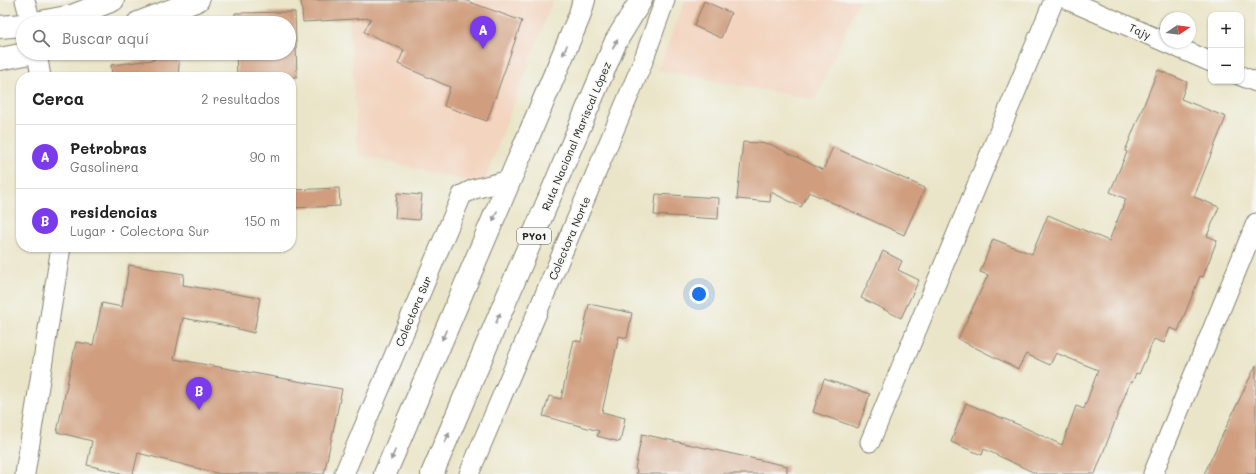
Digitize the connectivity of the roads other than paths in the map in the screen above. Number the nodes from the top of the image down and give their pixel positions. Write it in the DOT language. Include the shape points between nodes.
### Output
graph roads {
  1 [pos="25,0"];
  2 [pos="113,0"];
  3 [pos="198,0"];
  4 [pos="584,0"];
  5 [pos="641,0"];
  6 [pos="665,0"];
  7 [pos="1054,0"];
  8 [pos="1068,0"];
  9 [pos="29,16"];
  10 [pos="72,16"];
  11 [pos="156,16"];
  12 [pos="16,25"];
  13 [pos="0,27"];
  14 [pos="16,56"];
  15 [pos="0,59"];
  16 [pos="37,60"];
  17 [pos="1208,61"];
  18 [pos="40,72"];
  19 [pos="1244,77"];
  20 [pos="1256,82"];
  21 [pos="510,180"];
  22 [pos="1256,223"];
  23 [pos="60,252"];
  24 [pos="870,442"];
  25 [pos="25,474"];
  26 [pos="344,474"];
  27 [pos="385,474"];
  28 [pos="432,474"];
  29 [pos="469,474"];
  30 [pos="1153,474"];
  1 -- 9 [label="street"];
  2 -- 10 [label="main road"];
  3 -- 11 [label="main road"];
  4 -- 21 [label="main road, one-way"];
  28 -- 5 [label="main road, Ruta Nacional Mariscal López / PY01, one-way" via="616,41"];
  6 -- 29 [label="street, Colectora Norte" via="642,64"];
  7 -- 24 [label="street"];
  8 -- 17 [label="street, Tajy"];
  12 -- 13 [label="main road"];
  14 -- 15 [label="main road"];
  16 -- 18 [label="street"];
  19 -- 20 [label="street"];
  21 -- 26 [label="street, Colectora Sur" via="474,189 462,195"];
  21 -- 27 [label="main road, one-way"];
  22 -- 30 [label="street"];
  23 -- 25 [label="street"];
}
